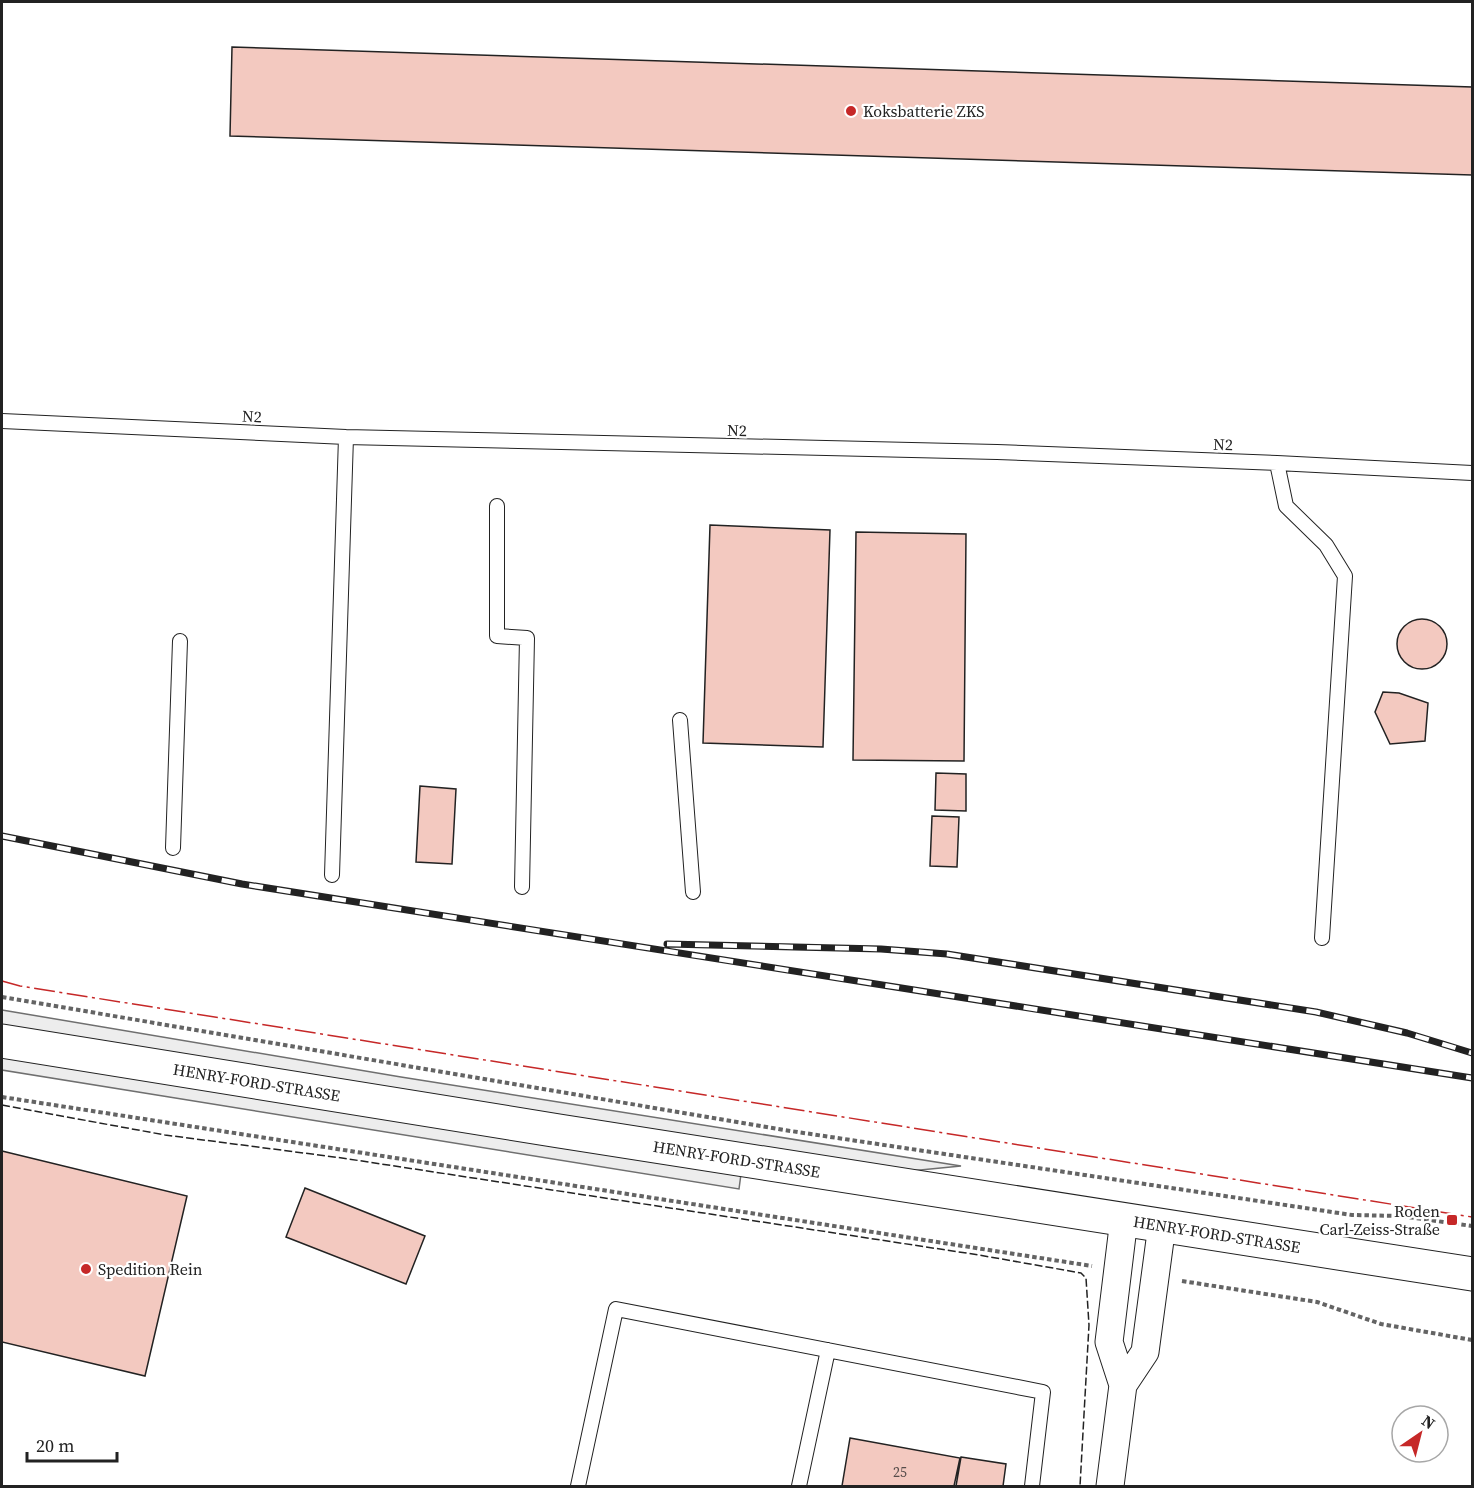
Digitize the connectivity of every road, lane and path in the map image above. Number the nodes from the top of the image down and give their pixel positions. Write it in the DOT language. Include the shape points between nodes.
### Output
graph roads {
  1 [pos="2,421"];
  2 [pos="346,437"];
  3 [pos="1277,463"];
  4 [pos="1473,473"];
  5 [pos="497,506"];
  6 [pos="180,641"];
  7 [pos="680,720"];
  8 [pos="173,848"];
  9 [pos="332,875"];
  10 [pos="522,887"];
  11 [pos="693,892"];
  12 [pos="1322,938"];
  13 [pos="2,997"];
  14 [pos="2,1041"];
  15 [pos="2,1097"];
  16 [pos="1124,1219"];
  17 [pos="1162,1225"];
  18 [pos="1473,1226"];
  19 [pos="1117,1270"];
  20 [pos="1473,1274"];
  21 [pos="1156,1276"];
  22 [pos="1473,1340"];
  23 [pos="828,1350"];
  24 [pos="1123,1384"];
  25 [pos="578,1486"];
  26 [pos="799,1486"];
  27 [pos="1032,1486"];
  28 [pos="1110,1486"];
  1 -- 2 [label="lane, N2"];
  2 -- 3 [label="lane, N2" via="997,452"];
  2 -- 9 [label="lane"];
  3 -- 4 [label="lane, N2"];
  3 -- 12 [label="lane" via="1286,506 1326,545 1345,576"];
  5 -- 10 [label="lane" via="497,636 526,638"];
  6 -- 8 [label="lane"];
  7 -- 11 [label="lane"];
  13 -- 18 [label="path" via="784,1130 1352,1215 1401,1216"];
  14 -- 16 [label="street, HENRY-FORD-STRASSE"];
  15 -- 19 [label="path"];
  16 -- 17 [label="street, HENRY-FORD-STRASSE"];
  16 -- 19 [label="street"];
  17 -- 20 [label="street, HENRY-FORD-STRASSE"];
  17 -- 21 [label="street"];
  19 -- 24 [label="street" via="1109,1342"];
  21 -- 22 [label="path" via="1317,1302 1381,1324"];
  21 -- 24 [label="street" via="1145,1352"];
  23 -- 25 [label="lane" via="616,1309"];
  23 -- 26 [label="lane"];
  23 -- 27 [label="lane" via="1042,1392"];
  24 -- 28 [label="street"];
}
